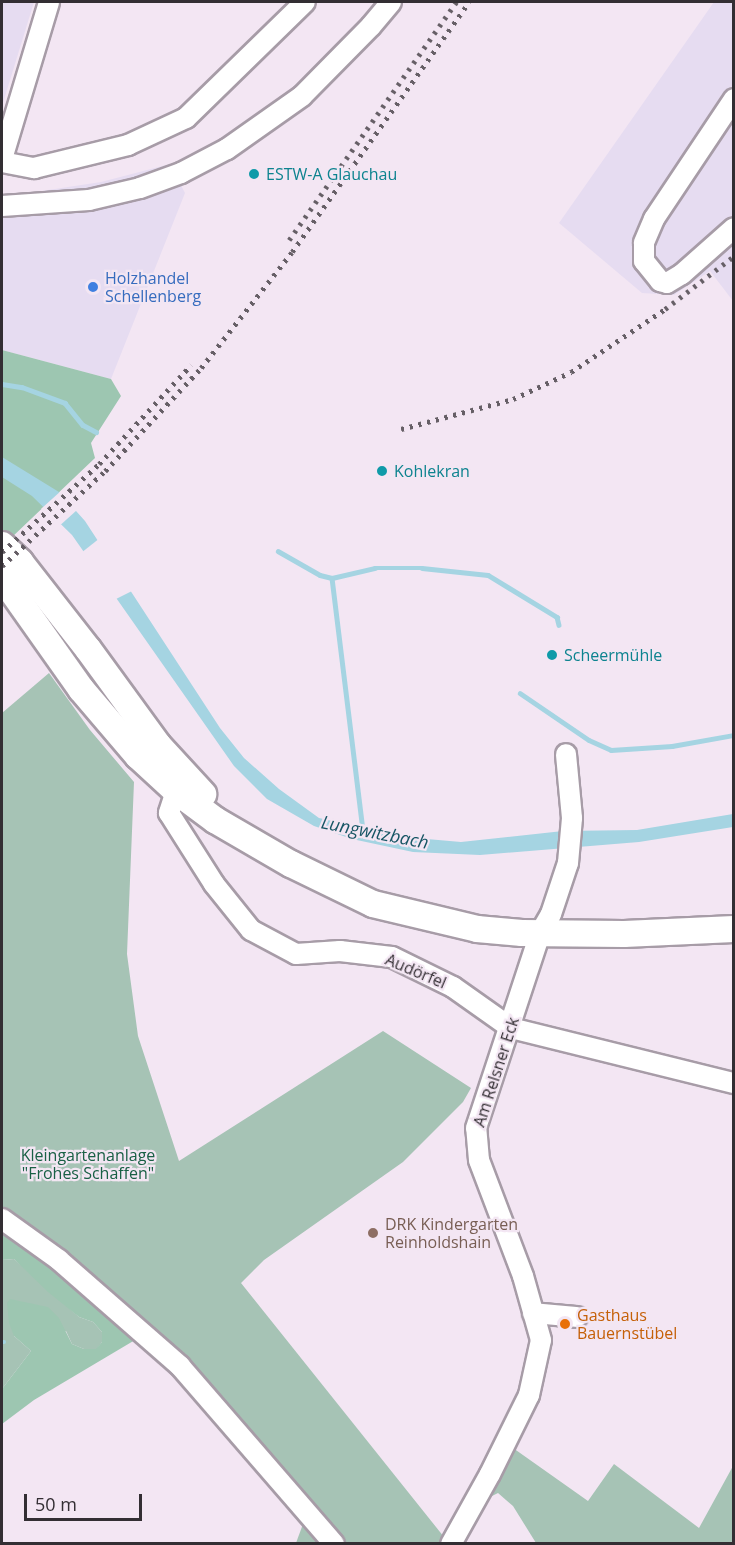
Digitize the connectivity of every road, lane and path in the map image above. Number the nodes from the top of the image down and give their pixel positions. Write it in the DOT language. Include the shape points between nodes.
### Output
graph roads {
  1 [pos="49,2"];
  2 [pos="305,2"];
  3 [pos="391,2"];
  4 [pos="734,99"];
  5 [pos="2,160"];
  6 [pos="2,206"];
  7 [pos="734,228"];
  8 [pos="2,545"];
  9 [pos="2,578"];
  10 [pos="566,754"];
  11 [pos="176,791"];
  12 [pos="258,845"];
  13 [pos="734,929"];
  14 [pos="540,933"];
  15 [pos="511,1028"];
  16 [pos="734,1083"];
  17 [pos="2,1219"];
  18 [pos="533,1313"];
  19 [pos="577,1317"];
  20 [pos="334,1544"];
  21 [pos="451,1544"];
  1 -- 5 [label="street"];
  2 -- 5 [label="street" via="186,118 128,145 34,168"];
  3 -- 6 [label="street" via="302,96 227,149 181,174 89,200"];
  4 -- 7 [label="street" via="654,219 644,243 644,261 660,281 667,283"];
  8 -- 12 [label="main road" via="82,640 182,773"];
  9 -- 11 [label="main road" via="81,690 138,756"];
  10 -- 14 [label="street, Am Relsner Eck" via="573,818 568,863 551,914"];
  11 -- 12 [label="main road"];
  11 -- 15 [label="street, Audörfel" via="170,813 214,884 251,930 297,954 340,951 392,957 453,987"];
  12 -- 14 [label="main road" via="374,904 477,929"];
  13 -- 14 [label="main road"];
  14 -- 15 [label="street, Am Relsner Eck"];
  15 -- 16 [label="street, Audörfel"];
  15 -- 18 [label="street, Am Relsner Eck" via="476,1128 479,1160"];
  17 -- 20 [label="street" via="59,1260 180,1366"];
  18 -- 19 [label="street"];
  18 -- 21 [label="street, Am Relsner Eck" via="540,1340 529,1395"];
}
